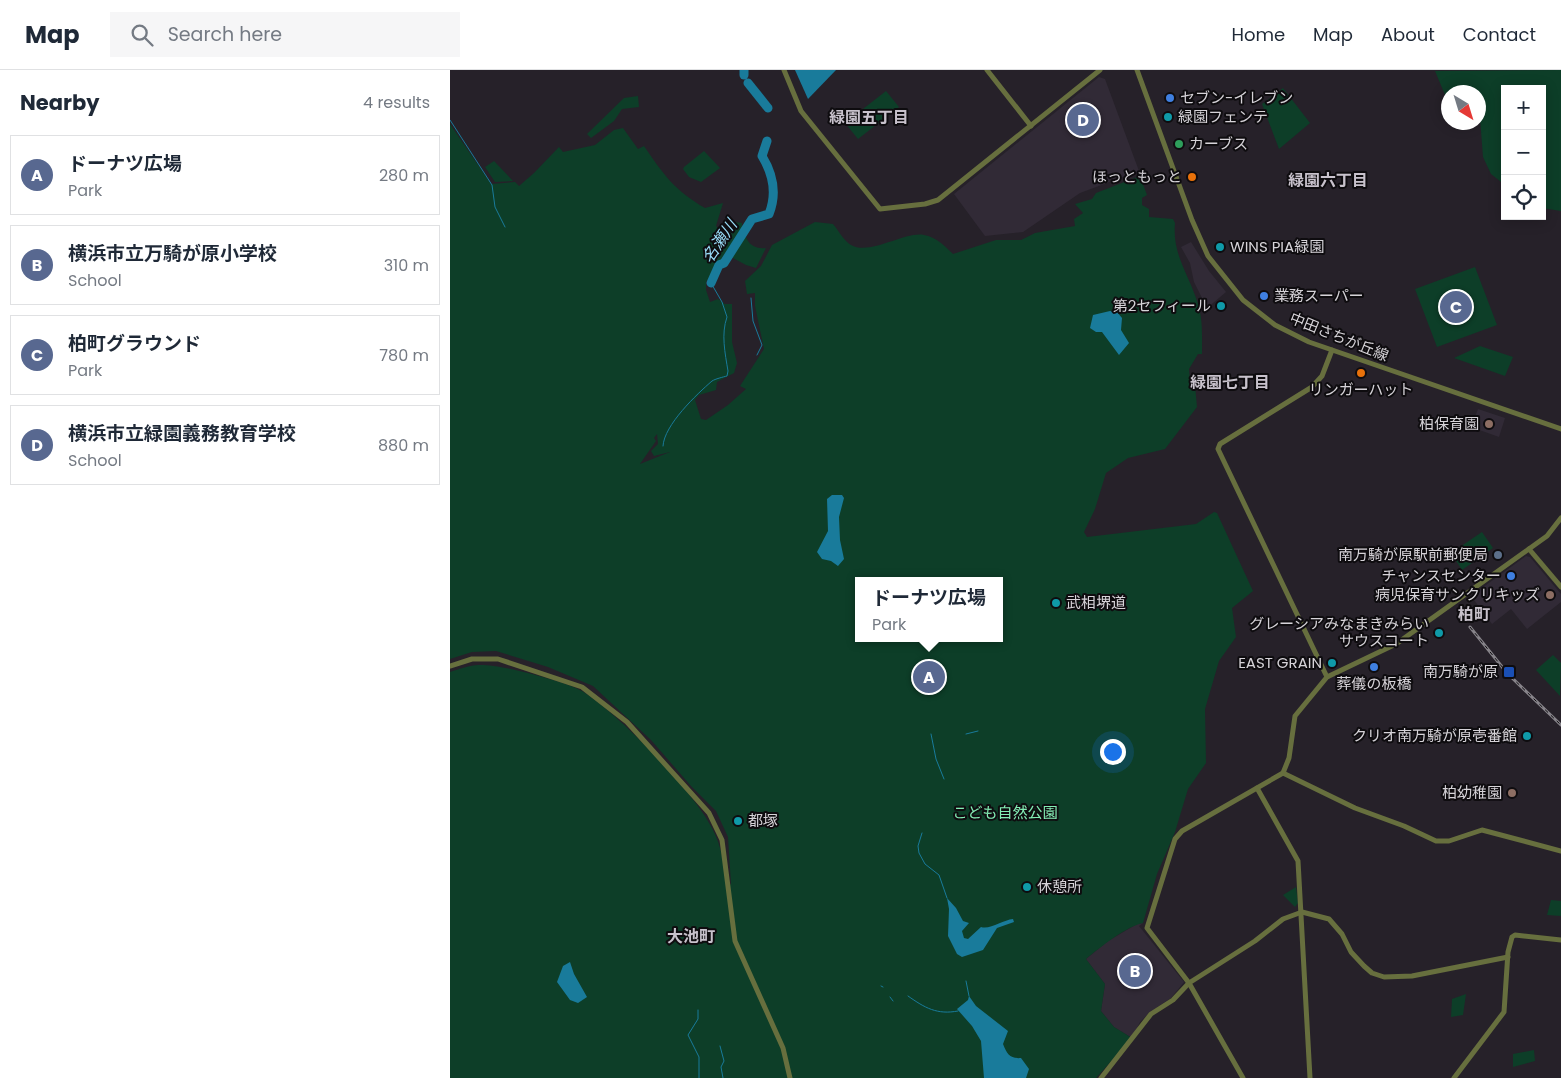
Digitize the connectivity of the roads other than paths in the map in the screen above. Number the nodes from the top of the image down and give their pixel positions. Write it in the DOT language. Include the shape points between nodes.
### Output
graph roads {
  1 [pos="784,70"];
  2 [pos="986,70"];
  3 [pos="1100,70"];
  4 [pos="1137,70"];
  5 [pos="1031,126"];
  6 [pos="1332,350"];
  7 [pos="1561,429"];
  8 [pos="1561,518"];
  9 [pos="1529,549"];
  10 [pos="1561,587"];
  11 [pos="450,666"];
  12 [pos="1327,677"];
  13 [pos="1283,773"];
  14 [pos="1257,788"];
  15 [pos="1561,851"];
  16 [pos="1302,912"];
  17 [pos="1561,940"];
  18 [pos="1508,957"];
  19 [pos="1189,983"];
  20 [pos="790,1078"];
  21 [pos="1101,1078"];
  22 [pos="1243,1078"];
  23 [pos="1310,1078"];
  24 [pos="1454,1078"];
  1 -- 5 [label="street" via="801,111 880,209 938,200"];
  2 -- 5 [label="street"];
  3 -- 5 [label="street"];
  4 -- 6 [label="street, 中田さちが丘線" via="1197,232 1218,271 1243,300 1275,324"];
  6 -- 7 [label="street, 中田さちが丘線"];
  6 -- 12 [label="street" via="1322,376 1312,387 1218,448"];
  8 -- 9 [label="street" via="1547,536"];
  9 -- 10 [label="street"];
  9 -- 12 [label="street" via="1396,644"];
  11 -- 20 [label="street" via="472,659 498,659 582,687 627,722 709,813 722,840 735,942 783,1048"];
  12 -- 13 [label="street" via="1295,716 1289,758"];
  13 -- 14 [label="street"];
  13 -- 15 [label="street" via="1355,808 1436,841 1449,841 1482,830"];
  14 -- 16 [label="street" via="1297,858"];
  14 -- 19 [label="street" via="1183,830 1175,839 1147,928"];
  16 -- 18 [label="street" via="1329,919 1364,966 1372,973 1384,976 1412,976"];
  16 -- 19 [label="street" via="1283,919"];
  16 -- 23 [label="street"];
  17 -- 18 [label="street" via="1515,935 1509,945"];
  18 -- 24 [label="street" via="1504,1012"];
  19 -- 21 [label="street" via="1173,1000 1142,1023 1133,1040"];
  19 -- 22 [label="street"];
}
